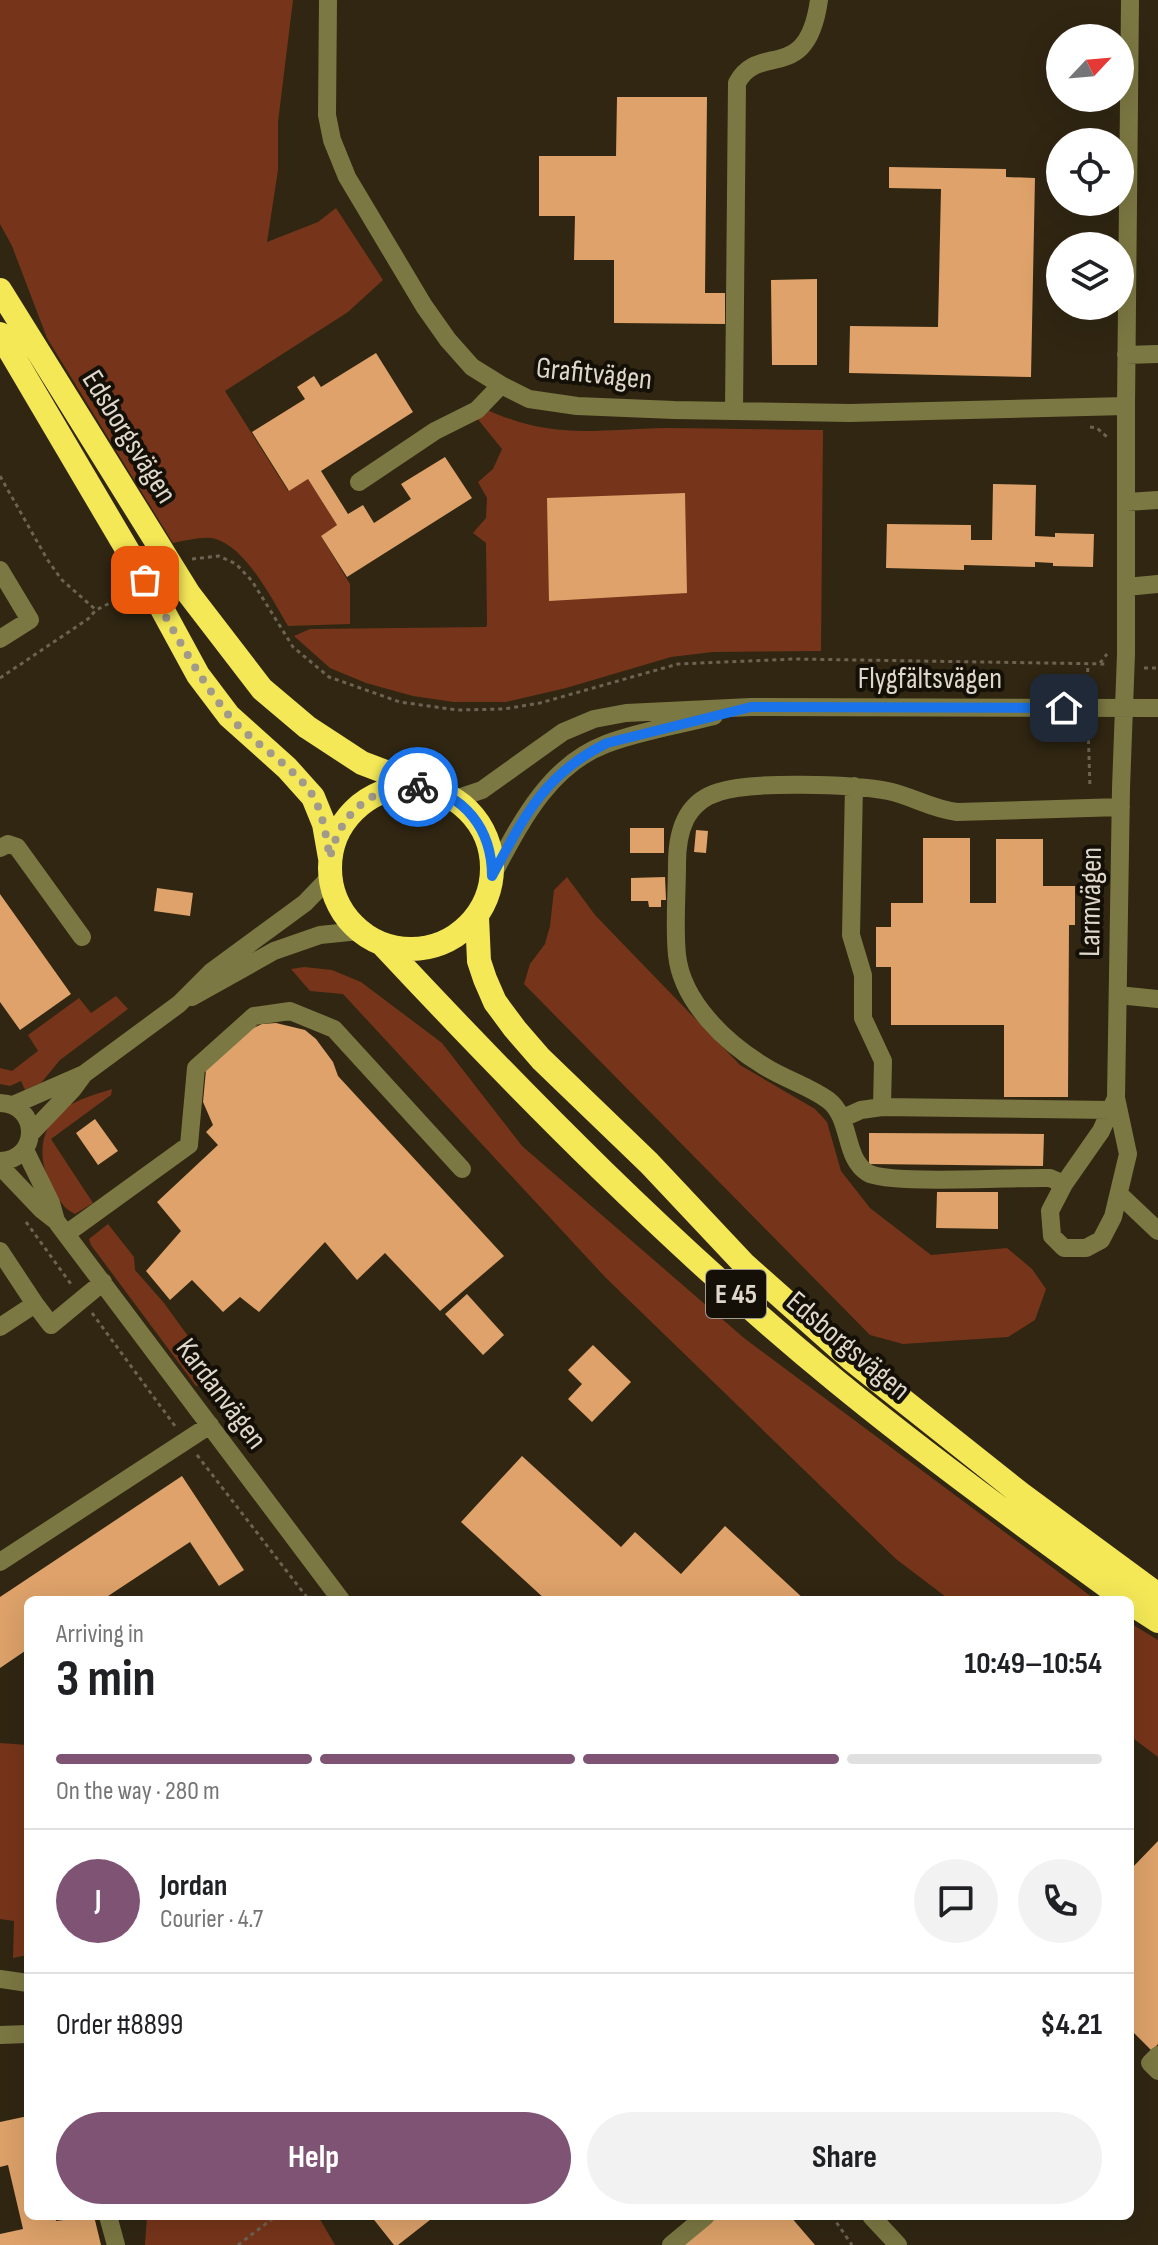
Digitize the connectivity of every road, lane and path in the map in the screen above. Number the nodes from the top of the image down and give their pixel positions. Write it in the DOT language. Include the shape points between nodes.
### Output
graph roads {
  1 [pos="328,0"];
  2 [pos="819,0"];
  3 [pos="1130,0"];
  4 [pos="0,290"];
  5 [pos="0,334"];
  6 [pos="1158,354"];
  7 [pos="1126,355"];
  8 [pos="501,385"];
  9 [pos="1126,406"];
  10 [pos="734,411"];
  11 [pos="0,476"];
  12 [pos="359,482"];
  13 [pos="1158,500"];
  14 [pos="1127,502"];
  15 [pos="184,562"];
  16 [pos="0,570"];
  17 [pos="1158,584"];
  18 [pos="1126,587"];
  19 [pos="133,591"];
  20 [pos="96,610"];
  21 [pos="0,639"];
  22 [pos="1088,664"];
  23 [pos="1126,666"];
  24 [pos="1158,668"];
  25 [pos="0,678"];
  26 [pos="751,707"];
  27 [pos="1087,708"];
  28 [pos="1125,708"];
  29 [pos="1158,708"];
  30 [pos="854,786"];
  31 [pos="428,788"];
  32 [pos="455,799"];
  33 [pos="1121,807"];
  34 [pos="1091,808"];
  35 [pos="0,848"];
  36 [pos="330,868"];
  37 [pos="492,876"];
  38 [pos="477,917"];
  39 [pos="359,931"];
  40 [pos="82,937"];
  41 [pos="383,945"];
  42 [pos="1118,995"];
  43 [pos="1158,999"];
  44 [pos="179,1004"];
  45 [pos="84,1074"];
  46 [pos="4,1103"];
  47 [pos="1114,1104"];
  48 [pos="882,1107"];
  49 [pos="843,1118"];
  50 [pos="28,1141"];
  51 [pos="0,1163"];
  52 [pos="462,1169"];
  53 [pos="1064,1184"];
  54 [pos="1120,1195"];
  55 [pos="18,1211"];
  56 [pos="61,1227"];
  57 [pos="1158,1231"];
  58 [pos="0,1251"];
  59 [pos="103,1282"];
  60 [pos="82,1301"];
  61 [pos="35,1304"];
  62 [pos="0,1327"];
  63 [pos="210,1425"];
  64 [pos="186,1442"];
  65 [pos="0,1562"];
  66 [pos="1158,1595"];
  67 [pos="306,1596"];
  68 [pos="333,1596"];
  69 [pos="1120,1596"];
  70 [pos="1134,1606"];
  71 [pos="1158,1621"];
  72 [pos="0,1979"];
  73 [pos="24,1982"];
  74 [pos="24,2034"];
  75 [pos="0,2035"];
  76 [pos="1158,2055"];
  77 [pos="1158,2071"];
  78 [pos="109,2220"];
  79 [pos="271,2220"];
  80 [pos="701,2220"];
  81 [pos="835,2220"];
  82 [pos="875,2220"];
  83 [pos="116,2245"];
  84 [pos="238,2245"];
  85 [pos="671,2245"];
  86 [pos="852,2245"];
  87 [pos="898,2245"];
  1 -- 8 [label="street, Grafitvägen" via="327,115 347,177 448,340 472,367"];
  2 -- 10 [label="street" via="802,48 750,68 737,83"];
  3 -- 7 [label="street"];
  4 -- 31 [label="highway, Edsborgsvägen / E 45" via="189,594 262,689 362,763"];
  5 -- 36 [label="highway, Edsborgsvägen / E 45" via="198,675 229,716 313,797 324,824"];
  6 -- 7 [label="street"];
  7 -- 9 [label="street"];
  8 -- 10 [label="street, Grafitvägen" via="529,399 577,406"];
  8 -- 12 [label="street" via="477,410"];
  9 -- 10 [label="street, Grafitvägen"];
  9 -- 14 [label="street"];
  11 -- 20 [label="path" via="62,580"];
  13 -- 14 [label="street"];
  14 -- 18 [label="street"];
  15 -- 22 [label="path" via="219,556 236,564 293,647 329,677 400,702 457,710 540,703 678,664 795,659"];
  16 -- 21 [label="street" via="30,620"];
  17 -- 18 [label="street"];
  18 -- 23 [label="street"];
  19 -- 20 [label="path"];
  20 -- 25 [label="path"];
  22 -- 23 [label="path"];
  22 -- 27 [label="path"];
  23 -- 24 [label="path"];
  23 -- 28 [label="street"];
  26 -- 27 [label="street, Flygfältsvägen"];
  26 -- 32 [label="street, Flygfältsvägen" via="594,719 563,732 482,790"];
  26 -- 37 [label="street, Flygfältsvägen" via="589,752 540,794"];
  27 -- 28 [label="street, Flygfältsvägen"];
  27 -- 34 [label="path"];
  28 -- 29 [label="street, Flygfältsvägen"];
  28 -- 33 [label="street, Larmvägen"];
  30 -- 34 [label="street" via="957,812"];
  30 -- 48 [label="street" via="851,935 863,975 863,1018 883,1061"];
  30 -- 49 [label="street" via="738,787 715,793 685,818 677,842 677,956 697,1005 735,1045 830,1101"];
  31 -- 32 [label="highway, E 45"];
  31 -- 36 [label="highway, E 45" via="401,787 364,801 345,821 333,845"];
  32 -- 37 [label="highway, E 45" via="484,832"];
  33 -- 34 [label="street"];
  33 -- 42 [label="street, Larmvägen"];
  35 -- 40 [label="street" via="17,847"];
  36 -- 39 [label="highway, E 45" via="340,907"];
  36 -- 44 [label="street" via="305,903 211,972"];
  37 -- 38 [label="highway, E 45"];
  38 -- 41 [label="highway, E 45" via="454,938 435,946 414,950"];
  38 -- 66 [label="highway, Edsborgsvägen / E 45" via="479,961 508,1020 744,1264 851,1359"];
  39 -- 41 [label="highway, E 45"];
  39 -- 44 [label="street" via="320,935 274,951"];
  41 -- 69 [label="highway, Edsborgsvägen / E 45" via="505,1074 725,1284 848,1390"];
  42 -- 43 [label="street"];
  42 -- 47 [label="street, Larmvägen"];
  44 -- 45 [label="street"];
  45 -- 46 [label="street"];
  45 -- 50 [label="street"];
  46 -- 50 [label="street, Kardanvägen" via="27,1116"];
  47 -- 48 [label="street"];
  47 -- 53 [label="street, Larmvägen"];
  47 -- 54 [label="street, Larmvägen" via="1128,1154"];
  48 -- 49 [label="street"];
  49 -- 53 [label="street" via="859,1164 869,1173 1050,1178"];
  50 -- 51 [label="street" via="16,1158"];
  50 -- 56 [label="street, Kardanvägen"];
  51 -- 56 [label="street, Kardanvägen"];
  52 -- 56 [label="street" via="334,1029 290,1011 254,1016 196,1068 189,1145"];
  53 -- 54 [label="street, Larmvägen" via="1050,1211 1052,1236 1064,1248 1086,1248 1101,1240"];
  54 -- 57 [label="street"];
  55 -- 60 [label="path"];
  56 -- 59 [label="street, Kardanvägen"];
  58 -- 61 [label="street"];
  59 -- 60 [label="street"];
  59 -- 63 [label="street, Kardanvägen"];
  60 -- 61 [label="street" via="51,1325"];
  60 -- 64 [label="path"];
  61 -- 62 [label="street"];
  63 -- 64 [label="street"];
  63 -- 68 [label="street, Kardanvägen"];
  64 -- 65 [label="street"];
  64 -- 67 [label="path"];
  70 -- 71 [label="highway, Edsborgsvägen / E 45"];
  72 -- 73 [label="street"];
  74 -- 75 [label="street"];
  76 -- 77 [label="street" via="1150,2063"];
  78 -- 83 [label="street"];
  79 -- 84 [label="path"];
  80 -- 85 [label="street"];
  81 -- 86 [label="path"];
  82 -- 87 [label="street"];
}
